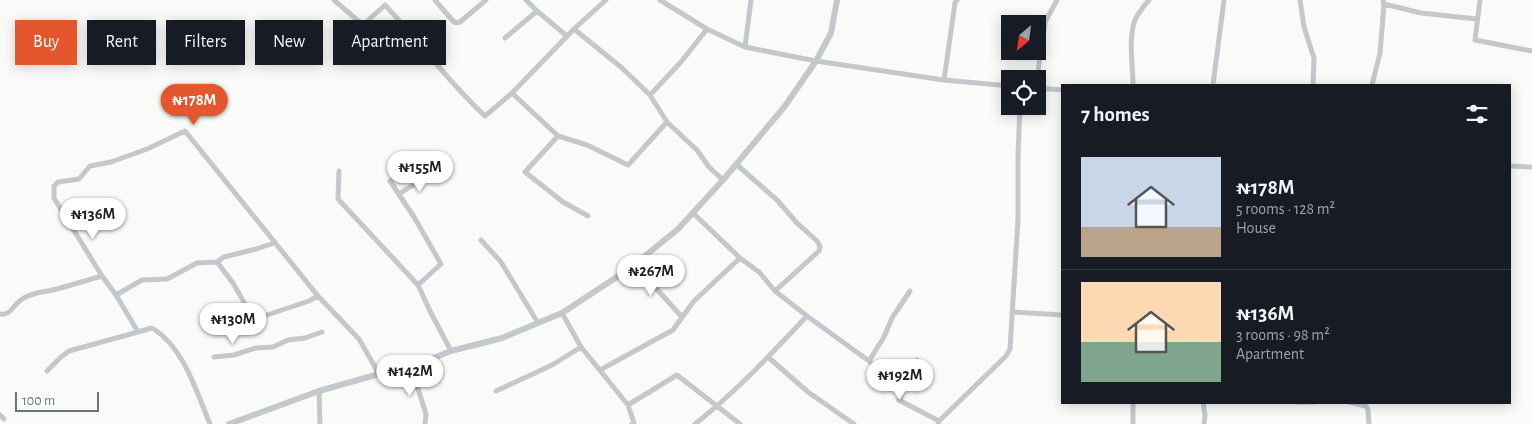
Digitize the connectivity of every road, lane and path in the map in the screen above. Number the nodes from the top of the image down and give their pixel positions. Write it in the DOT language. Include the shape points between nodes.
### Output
graph roads {
  1 [pos="334,0"];
  2 [pos="435,0"];
  3 [pos="486,0"];
  4 [pos="526,0"];
  5 [pos="606,0"];
  6 [pos="660,0"];
  7 [pos="751,0"];
  8 [pos="837,0"];
  9 [pos="1057,0"];
  10 [pos="1149,0"];
  11 [pos="1224,0"];
  12 [pos="1300,0"];
  13 [pos="1480,0"];
  14 [pos="954,1"];
  15 [pos="1384,2"];
  16 [pos="537,11"];
  17 [pos="1477,19"];
  18 [pos="574,29"];
  19 [pos="707,29"];
  20 [pos="567,36"];
  21 [pos="506,38"];
  22 [pos="745,47"];
  23 [pos="1532,51"];
  24 [pos="816,61"];
  25 [pos="1038,70"];
  26 [pos="944,80"];
  27 [pos="1133,84"];
  28 [pos="1213,84"];
  29 [pos="1313,84"];
  30 [pos="1372,84"];
  31 [pos="1001,85"];
  32 [pos="1046,89"];
  33 [pos="1061,90"];
  34 [pos="512,93"];
  35 [pos="650,95"];
  36 [pos="1020,115"];
  37 [pos="667,122"];
  38 [pos="558,136"];
  39 [pos="736,164"];
  40 [pos="1511,166"];
  41 [pos="1532,167"];
  42 [pos="339,171"];
  43 [pos="429,175"];
  44 [pos="723,180"];
  45 [pos="390,181"];
  46 [pos="399,194"];
  47 [pos="693,213"];
  48 [pos="588,216"];
  49 [pos="481,240"];
  50 [pos="274,243"];
  51 [pos="740,258"];
  52 [pos="217,262"];
  53 [pos="635,264"];
  54 [pos="102,276"];
  55 [pos="418,285"];
  56 [pos="775,291"];
  57 [pos="910,291"];
  58 [pos="116,295"];
  59 [pos="318,296"];
  60 [pos="1013,312"];
  61 [pos="562,313"];
  62 [pos="0,314"];
  63 [pos="1061,315"];
  64 [pos="806,316"];
  65 [pos="682,317"];
  66 [pos="538,323"];
  67 [pos="138,332"];
  68 [pos="322,332"];
  69 [pos="581,347"];
  70 [pos="452,351"];
  71 [pos="214,357"];
  72 [pos="768,357"];
  73 [pos="917,360"];
  74 [pos="869,361"];
  75 [pos="411,367"];
  76 [pos="600,370"];
  77 [pos="47,371"];
  78 [pos="379,374"];
  79 [pos="496,391"];
  80 [pos="903,391"];
  81 [pos="319,392"];
  82 [pos="1133,404"];
  83 [pos="1203,404"];
  84 [pos="1358,404"];
  85 [pos="628,405"];
  86 [pos="718,406"];
  87 [pos="939,422"];
  88 [pos="210,424"];
  89 [pos="229,424"];
  90 [pos="320,424"];
  91 [pos="425,424"];
  92 [pos="632,424"];
  93 [pos="695,424"];
  94 [pos="740,424"];
  95 [pos="854,424"];
  96 [pos="1133,424"];
  97 [pos="1204,424"];
  98 [pos="1369,424"];
  1 -- 34 [label="street" via="363,25 385,5 466,99 485,116"];
  2 -- 3 [label="street" via="456,23"];
  4 -- 16 [label="street"];
  5 -- 18 [label="street"];
  6 -- 19 [label="street"];
  7 -- 22 [label="street"];
  8 -- 24 [label="street" via="831,33"];
  9 -- 25 [label="street" via="1045,22"];
  10 -- 27 [label="street" via="1135,20"];
  11 -- 28 [label="street"];
  12 -- 29 [label="street" via="1314,58"];
  13 -- 17 [label="street"];
  14 -- 26 [label="street"];
  15 -- 17 [label="street" via="1421,14"];
  15 -- 30 [label="street" via="1380,53"];
  16 -- 20 [label="street"];
  16 -- 21 [label="street"];
  17 -- 23 [label="street" via="1476,40"];
  18 -- 20 [label="street"];
  18 -- 35 [label="street"];
  19 -- 22 [label="street"];
  19 -- 35 [label="street"];
  20 -- 34 [label="street"];
  22 -- 24 [label="street"];
  24 -- 26 [label="street"];
  24 -- 39 [label="street"];
  26 -- 31 [label="street"];
  32 -- 33 [label="street"];
  34 -- 38 [label="street"];
  35 -- 37 [label="street"];
  36 -- 60 [label="street"];
  37 -- 38 [label="street" via="628,165 587,145"];
  37 -- 44 [label="street"];
  38 -- 48 [label="street" via="525,172 563,202"];
  39 -- 44 [label="street"];
  39 -- 56 [label="street" via="777,200 820,246 819,251"];
  40 -- 41 [label="street"];
  42 -- 55 [label="street" via="338,199"];
  43 -- 46 [label="street"];
  44 -- 47 [label="street"];
  45 -- 46 [label="street"];
  46 -- 55 [label="street" via="441,264"];
  47 -- 51 [label="street"];
  47 -- 53 [label="street"];
  49 -- 66 [label="street" via="501,262"];
  50 -- 52 [label="street" via="224,257"];
  50 -- 54 [label="street" via="185,131 148,149 90,166 79,179 58,182 54,186 54,198"];
  50 -- 59 [label="street"];
  51 -- 56 [label="street" via="759,272"];
  51 -- 65 [label="street" via="694,301"];
  52 -- 58 [label="street" via="197,263 166,279 142,280"];
  52 -- 59 [label="street" via="253,318"];
  53 -- 61 [label="street"];
  53 -- 65 [label="street"];
  54 -- 58 [label="street"];
  54 -- 62 [label="street" via="32,294 17,301 10,312"];
  55 -- 70 [label="street"];
  56 -- 64 [label="street"];
  57 -- 74 [label="street"];
  58 -- 67 [label="street"];
  59 -- 78 [label="street" via="359,339"];
  60 -- 63 [label="street"];
  60 -- 87 [label="street" via="1010,349 1006,356"];
  61 -- 66 [label="street"];
  61 -- 69 [label="street"];
  64 -- 72 [label="street"];
  64 -- 74 [label="street"];
  65 -- 76 [label="street" via="673,330"];
  66 -- 70 [label="street" via="502,338"];
  67 -- 77 [label="street" via="69,351"];
  67 -- 88 [label="street" via="154,329 172,345 186,368"];
  68 -- 71 [label="street" via="273,347"];
  69 -- 76 [label="street"];
  69 -- 79 [label="street" via="552,365"];
  70 -- 75 [label="street"];
  72 -- 86 [label="street"];
  72 -- 95 [label="street" via="808,392"];
  73 -- 80 [label="street"];
  74 -- 80 [label="street"];
  75 -- 78 [label="street"];
  75 -- 91 [label="street" via="426,414"];
  76 -- 85 [label="street"];
  78 -- 81 [label="street"];
  80 -- 87 [label="street" via="899,400"];
  81 -- 89 [label="street"];
  81 -- 90 [label="street"];
  82 -- 96 [label="street"];
  83 -- 97 [label="street"];
  84 -- 98 [label="street" via="1366,406"];
  85 -- 86 [label="street" via="677,375"];
  85 -- 92 [label="street"];
  86 -- 93 [label="street"];
  86 -- 94 [label="street"];
}
